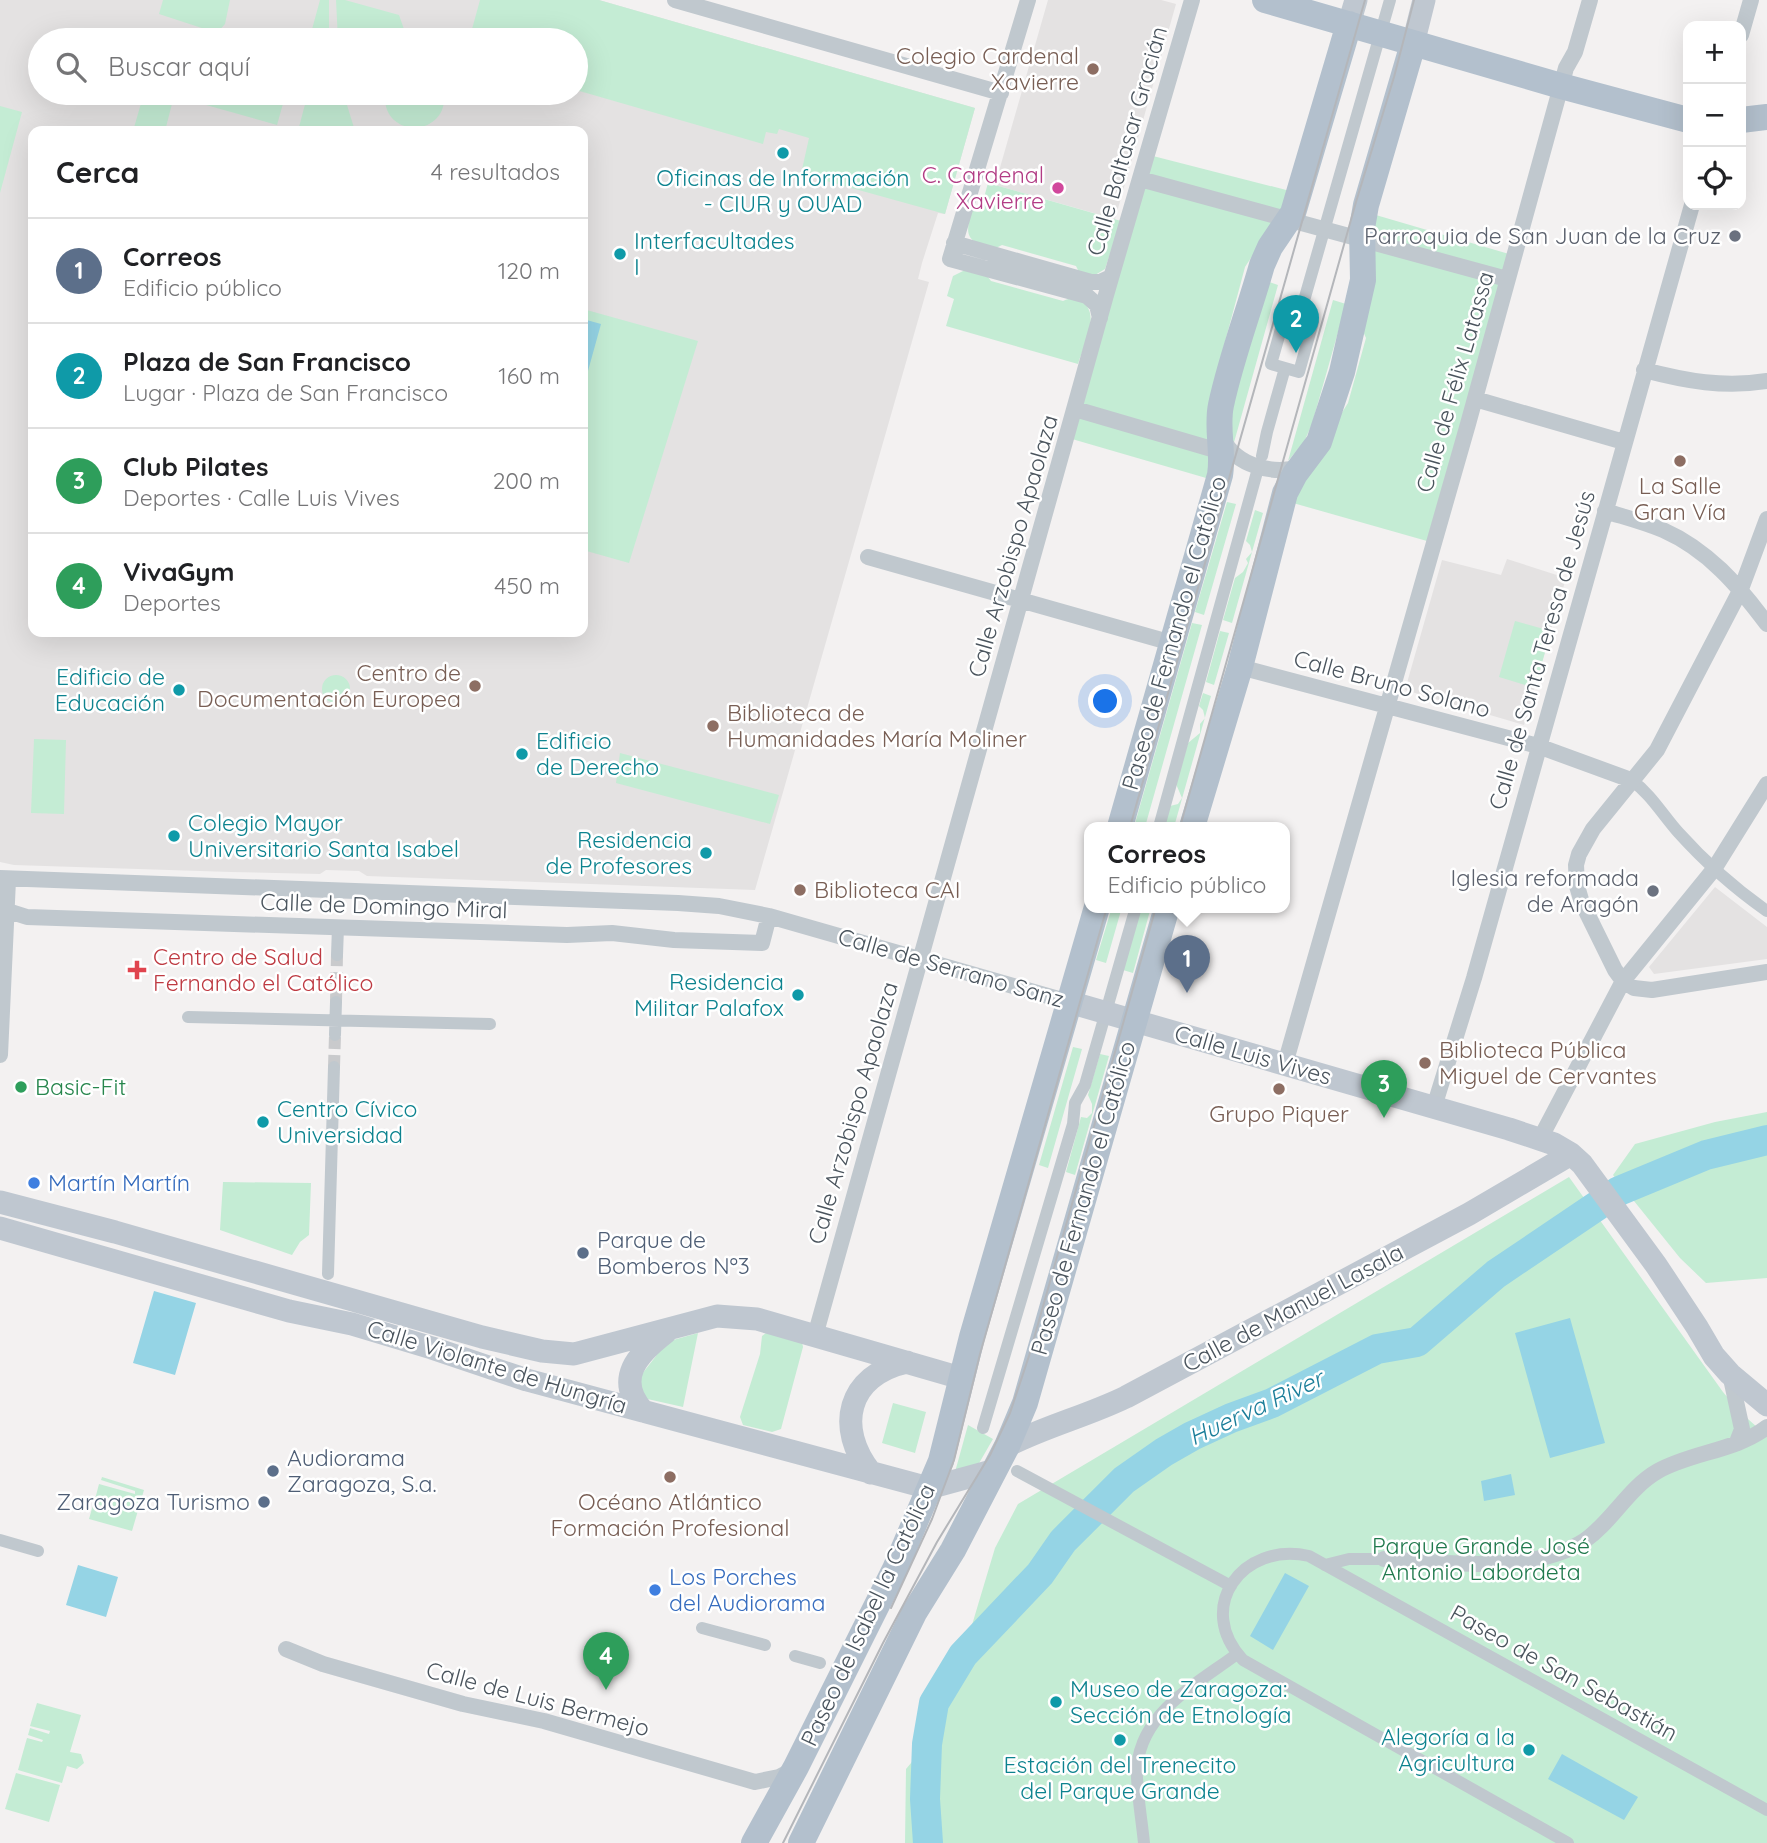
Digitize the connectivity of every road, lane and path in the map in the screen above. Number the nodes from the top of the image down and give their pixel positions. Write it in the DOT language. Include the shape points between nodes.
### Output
graph roads {
  1 [pos="675,0"];
  2 [pos="1028,0"];
  3 [pos="1192,0"];
  4 [pos="1265,0"];
  5 [pos="1391,0"];
  6 [pos="1424,0"];
  7 [pos="1590,0"];
  8 [pos="1751,0"];
  9 [pos="723,7"];
  10 [pos="1352,12"];
  11 [pos="1745,21"];
  12 [pos="1381,34"];
  13 [pos="1413,44"];
  14 [pos="1561,86"];
  15 [pos="1001,93"];
  16 [pos="1767,117"];
  17 [pos="1683,119"];
  18 [pos="1746,119"];
  19 [pos="1140,179"];
  20 [pos="1691,210"];
  21 [pos="1290,220"];
  22 [pos="1325,230"];
  23 [pos="1362,240"];
  24 [pos="952,251"];
  25 [pos="1111,277"];
  26 [pos="1507,279"];
  27 [pos="1106,295"];
  28 [pos="1100,318"];
  29 [pos="1299,318"];
  30 [pos="1285,368"];
  31 [pos="1644,370"];
  32 [pos="1767,381"];
  33 [pos="1475,399"];
  34 [pos="1075,410"];
  35 [pos="1624,442"];
  36 [pos="1221,443"];
  37 [pos="1262,456"];
  38 [pos="1300,467"];
  39 [pos="1256,478"];
  40 [pos="1605,511"];
  41 [pos="1767,519"];
  42 [pos="868,557"];
  43 [pos="1741,589"];
  44 [pos="1021,600"];
  45 [pos="1767,624"];
  46 [pos="1172,643"];
  47 [pos="1240,667"];
  48 [pos="1388,706"];
  49 [pos="1538,746"];
  50 [pos="1631,780"];
  51 [pos="1767,784"];
  52 [pos="1121,822"];
  53 [pos="1159,822"];
  54 [pos="1194,822"];
  55 [pos="1714,869"];
  56 [pos="4,879"];
  57 [pos="5,910"];
  58 [pos="1767,911"];
  59 [pos="1095,913"];
  60 [pos="1134,913"];
  61 [pos="1165,913"];
  62 [pos="769,916"];
  63 [pos="338,926"];
  64 [pos="337,955"];
  65 [pos="920,959"];
  66 [pos="1767,972"];
  67 [pos="1623,981"];
  68 [pos="336,1002"];
  69 [pos="1069,1002"];
  70 [pos="1107,1013"];
  71 [pos="188,1017"];
  72 [pos="335,1020"];
  73 [pos="1133,1021"];
  74 [pos="490,1024"];
  75 [pos="335,1035"];
  76 [pos="0,1055"];
  77 [pos="1284,1064"];
  78 [pos="334,1067"];
  79 [pos="1434,1107"];
  80 [pos="1540,1139"];
  81 [pos="1571,1154"];
  82 [pos="0,1202"];
  83 [pos="2,1225"];
  84 [pos="328,1274"];
  85 [pos="1697,1327"];
  86 [pos="665,1329"];
  87 [pos="815,1336"];
  88 [pos="574,1354"];
  89 [pos="466,1359"];
  90 [pos="907,1362"];
  91 [pos="1730,1374"];
  92 [pos="961,1378"];
  93 [pos="1767,1391"];
  94 [pos="1767,1405"];
  95 [pos="643,1411"];
  96 [pos="1767,1427"];
  97 [pos="983,1428"];
  98 [pos="1767,1441"];
  99 [pos="1737,1442"];
  100 [pos="1007,1446"];
  101 [pos="1006,1471"];
  102 [pos="872,1474"];
  103 [pos="929,1488"];
  104 [pos="0,1540"];
  105 [pos="38,1551"];
  106 [pos="1384,1559"];
  107 [pos="1325,1565"];
  108 [pos="1231,1586"];
  109 [pos="702,1628"];
  110 [pos="765,1645"];
  111 [pos="286,1649"];
  112 [pos="1237,1654"];
  113 [pos="795,1656"];
  114 [pos="820,1663"];
  115 [pos="796,1767"];
  116 [pos="755,1782"];
  117 [pos="1767,1810"];
  118 [pos="766,1819"];
  119 [pos="754,1843"];
  120 [pos="801,1843"];
  121 [pos="1144,1843"];
  122 [pos="1568,1843"];
  1 -- 9 [label="street"];
  2 -- 15 [label="street"];
  3 -- 19 [label="street, Calle Baltasar Gracián"];
  4 -- 10 [label="main road"];
  5 -- 12 [label="street"];
  6 -- 13 [label="main road"];
  7 -- 14 [label="street, Calle de Félix Latassa"];
  8 -- 11 [label="street"];
  9 -- 15 [label="street"];
  10 -- 12 [label="main road"];
  10 -- 21 [label="main road, Paseo de Fernando el Católico"];
  12 -- 13 [label="main road"];
  12 -- 22 [label="street"];
  13 -- 14 [label="main road"];
  13 -- 23 [label="main road" via="1368,196"];
  14 -- 17 [label="main road"];
  14 -- 26 [label="street, Calle de Félix Latassa"];
  15 -- 24 [label="street"];
  16 -- 18 [label="main road"];
  19 -- 21 [label="street"];
  19 -- 25 [label="street, Calle Baltasar Gracián"];
  20 -- 31 [label="street, Calle de Santa Teresa de Jesús"];
  21 -- 22 [label="street"];
  21 -- 36 [label="main road, Paseo de Fernando el Católico" via="1262,265 1221,404"];
  22 -- 23 [label="street"];
  22 -- 29 [label="street"];
  23 -- 26 [label="street"];
  23 -- 38 [label="main road" via="1363,279 1342,372 1319,442"];
  24 -- 25 [label="street" via="1091,282"];
  24 -- 28 [label="street" via="1087,296 1097,305"];
  25 -- 27 [label="street, Calle Baltasar Gracián"];
  26 -- 33 [label="street, Calle de Félix Latassa"];
  27 -- 28 [label="street, Calle Arzobispo Apaolaza"];
  28 -- 34 [label="street, Calle Arzobispo Apaolaza"];
  29 -- 30 [label="street" via="1285,315 1271,364"];
  29 -- 30 [label="street" via="1313,322 1303,360 1299,372"];
  30 -- 37 [label="street"];
  31 -- 32 [label="street" via="1711,384"];
  31 -- 35 [label="street, Calle de Santa Teresa de Jesús"];
  33 -- 35 [label="street"];
  33 -- 48 [label="street, Calle de Félix Latassa"];
  34 -- 36 [label="street"];
  34 -- 44 [label="street, Calle Arzobispo Apaolaza"];
  35 -- 40 [label="street, Calle de Santa Teresa de Jesús"];
  36 -- 38 [label="street" via="1240,459 1281,470"];
  36 -- 46 [label="main road, Paseo de Fernando el Católico" via="1220,475"];
  38 -- 47 [label="main road" via="1285,493"];
  39 -- 53 [label="street, Paseo de Fernando el Católico"];
  40 -- 43 [label="street" via="1676,537 1709,558"];
  40 -- 49 [label="street, Calle de Santa Teresa de Jesús"];
  41 -- 43 [label="street"];
  42 -- 44 [label="street"];
  43 -- 45 [label="street"];
  43 -- 50 [label="street" via="1657,750"];
  44 -- 46 [label="street"];
  44 -- 65 [label="street, Calle Arzobispo Apaolaza"];
  46 -- 52 [label="main road, Paseo de Fernando el Católico"];
  47 -- 48 [label="street, Calle Bruno Solano"];
  47 -- 54 [label="main road"];
  48 -- 49 [label="street, Calle Bruno Solano"];
  48 -- 77 [label="street, Calle de Félix Latassa"];
  49 -- 50 [label="street, Calle Bruno Solano"];
  49 -- 79 [label="street, Calle de Santa Teresa de Jesús" via="1475,978"];
  50 -- 55 [label="street, Calle Bruno Solano" via="1646,790"];
  50 -- 67 [label="street" via="1579,854 1576,876 1582,903"];
  51 -- 55 [label="street"];
  55 -- 58 [label="street, Calle Bruno Solano"];
  55 -- 67 [label="street"];
  56 -- 57 [label="street"];
  56 -- 62 [label="street, Calle de Domingo Miral" via="678,902"];
  57 -- 63 [label="street, Calle de Domingo Miral" via="27,917"];
  57 -- 76 [label="street"];
  59 -- 69 [label="main road"];
  60 -- 70 [label="street, Paseo de Fernando el Católico"];
  61 -- 73 [label="main road, Paseo de Fernando el Católico"];
  62 -- 63 [label="street, Calle de Domingo Miral" via="762,943 612,933 566,936"];
  62 -- 65 [label="street, Calle de Serrano Sanz"];
  63 -- 64 [label="street"];
  65 -- 69 [label="street, Calle de Serrano Sanz"];
  65 -- 87 [label="street, Calle Arzobispo Apaolaza"];
  66 -- 67 [label="street" via="1652,990"];
  67 -- 80 [label="street"];
  68 -- 72 [label="street"];
  69 -- 70 [label="main road, Calle de Serrano Sanz"];
  69 -- 92 [label="main road"];
  70 -- 73 [label="main road, Calle de Serrano Sanz"];
  70 -- 97 [label="street, Paseo de Fernando el Católico" via="1075,1103 1073,1124"];
  71 -- 72 [label="street"];
  72 -- 74 [label="street"];
  72 -- 75 [label="street"];
  73 -- 77 [label="main road, Calle Luis Vives"];
  73 -- 100 [label="main road, Paseo de Fernando el Católico" via="1030,1385"];
  77 -- 79 [label="main road, Calle Luis Vives"];
  78 -- 84 [label="street"];
  79 -- 80 [label="main road, Calle Luis Vives"];
  80 -- 81 [label="main road, Calle Luis Vives"];
  81 -- 85 [label="main road" via="1595,1179"];
  81 -- 100 [label="main road, Calle de Manuel Lasala" via="1469,1214 1126,1397"];
  82 -- 88 [label="main road, Calle Violante de Hungría" via="482,1337"];
  83 -- 89 [label="main road, Calle Violante de Hungría"];
  85 -- 91 [label="main road"];
  85 -- 93 [label="main road"];
  86 -- 87 [label="main road, Calle Violante de Hungría" via="729,1316"];
  86 -- 88 [label="main road, Calle Violante de Hungría"];
  86 -- 95 [label="main road" via="633,1366 631,1390"];
  87 -- 90 [label="main road, Calle Violante de Hungría"];
  88 -- 89 [label="main road" via="543,1360"];
  89 -- 95 [label="main road, Calle Violante de Hungría"];
  90 -- 92 [label="main road, Calle Violante de Hungría"];
  90 -- 102 [label="main road" via="875,1374 853,1404 851,1436"];
  91 -- 94 [label="main road"];
  91 -- 99 [label="street" via="1742,1429"];
  92 -- 103 [label="main road, Paseo de Isabel la Católica" via="941,1461"];
  95 -- 102 [label="main road, Calle Violante de Hungría"];
  96 -- 99 [label="street"];
  98 -- 99 [label="street"];
  99 -- 106 [label="street" via="1657,1472 1583,1542 1556,1553 1524,1561 1483,1563"];
  100 -- 101 [label="main road, Paseo de Isabel la Católica"];
  101 -- 103 [label="main road, Calle Violante de Hungría"];
  101 -- 108 [label="street" via="1030,1479"];
  101 -- 120 [label="main road, Paseo de Isabel la Católica" via="914,1613"];
  102 -- 103 [label="main road, Calle Violante de Hungría"];
  103 -- 115 [label="main road, Paseo de Isabel la Católica" via="895,1569"];
  104 -- 105 [label="street"];
  106 -- 107 [label="street" via="1349,1559"];
  107 -- 108 [label="street, Paseo de San Sebastián" via="1296,1553 1270,1555 1249,1565"];
  107 -- 117 [label="street, Paseo de San Sebastián"];
  108 -- 112 [label="street" via="1223,1617"];
  109 -- 110 [label="street"];
  111 -- 116 [label="street, Calle de Luis Bermejo" via="463,1704 544,1721"];
  112 -- 121 [label="street" via="1171,1703 1145,1736 1136,1776"];
  112 -- 122 [label="street" via="1257,1670"];
  113 -- 114 [label="street"];
  115 -- 116 [label="street" via="779,1777"];
  115 -- 118 [label="main road, Paseo de Isabel la Católica"];
  116 -- 118 [label="street"];
  118 -- 119 [label="main road, Paseo de Isabel la Católica"];
}
